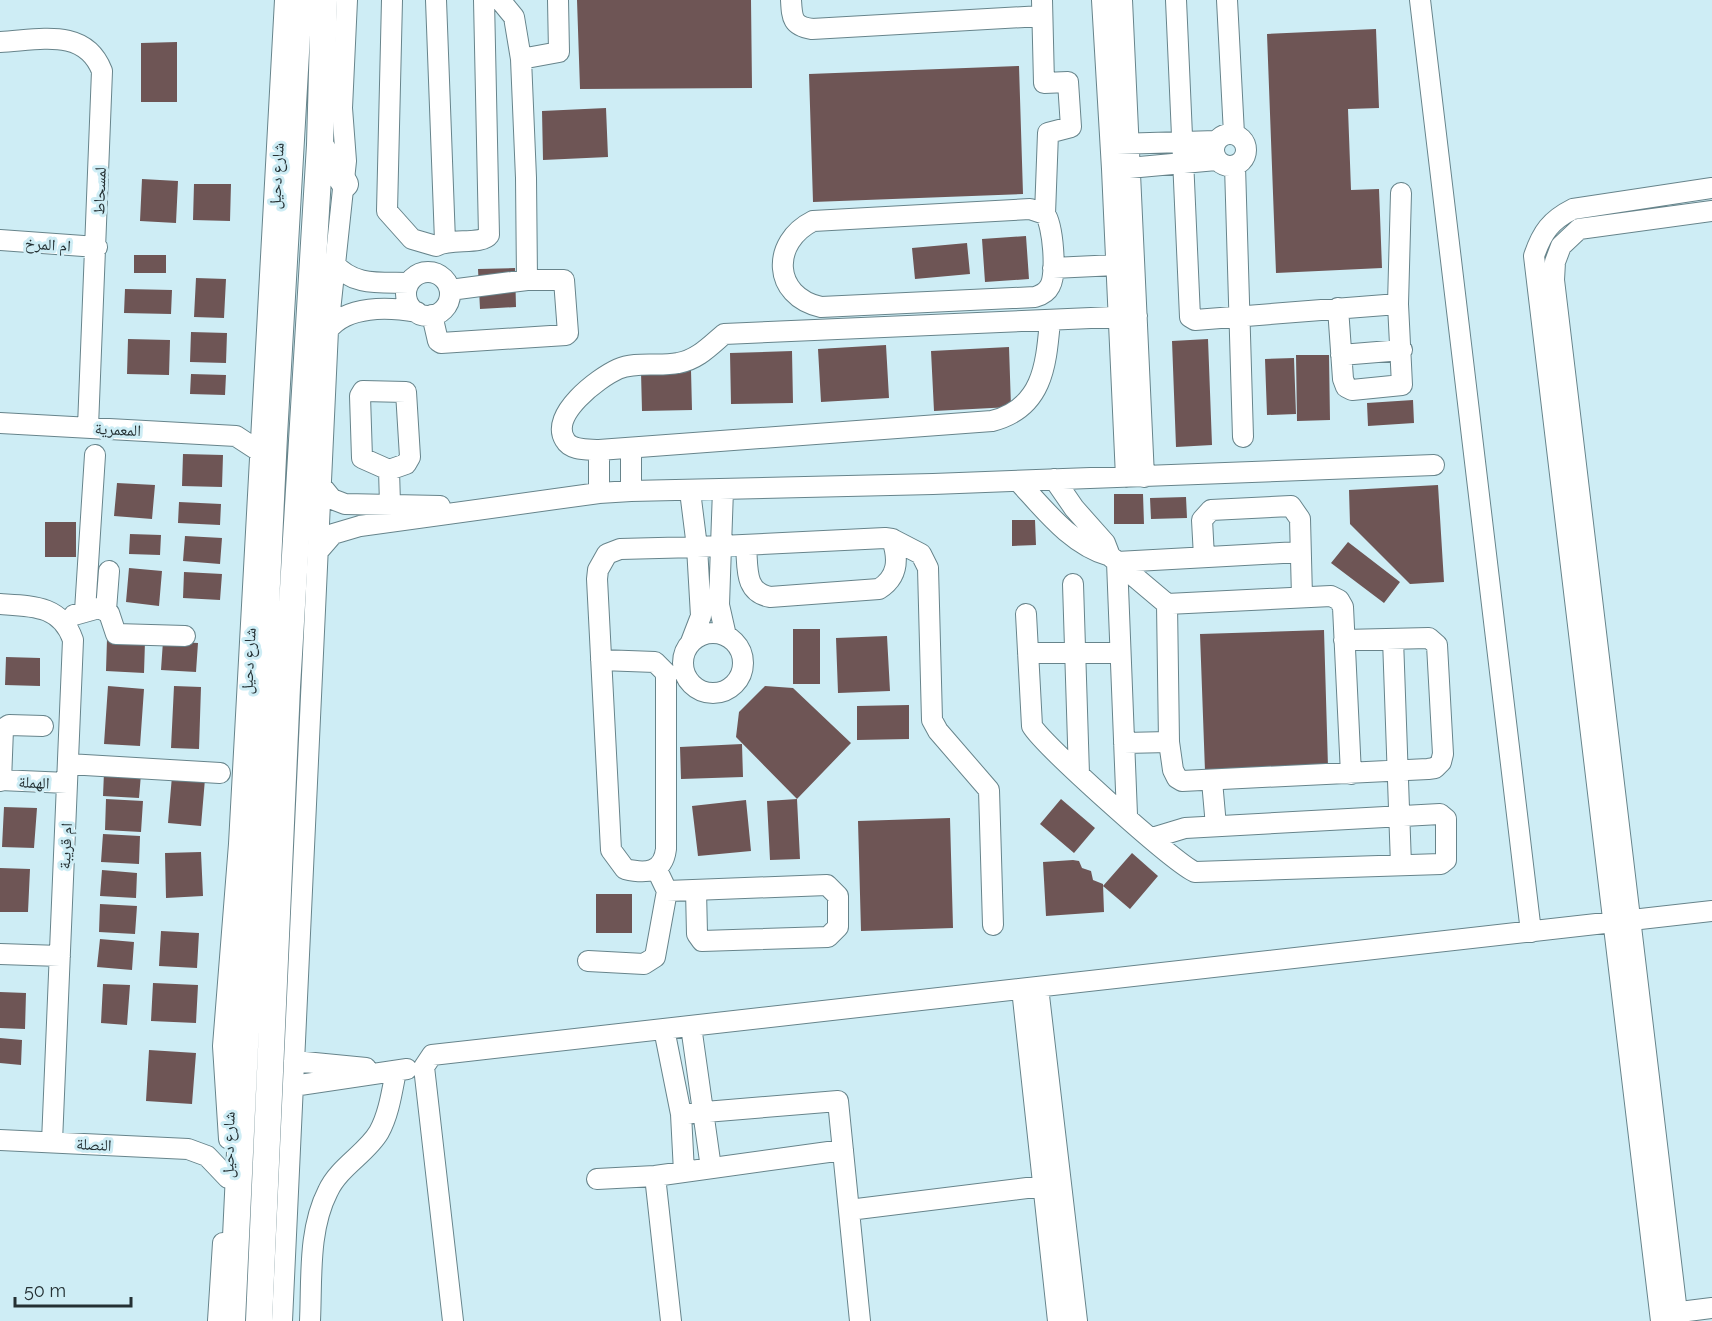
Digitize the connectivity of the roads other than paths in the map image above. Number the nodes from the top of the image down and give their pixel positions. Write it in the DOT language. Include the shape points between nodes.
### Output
graph roads {
  1 [pos="285,0"];
  2 [pos="299,0"];
  3 [pos="324,0"];
  4 [pos="347,0"];
  5 [pos="392,0"];
  6 [pos="436,0"];
  7 [pos="484,0"];
  8 [pos="500,0"];
  9 [pos="558,0"];
  10 [pos="791,0"];
  11 [pos="1102,0"];
  12 [pos="1122,0"];
  13 [pos="1176,0"];
  14 [pos="1227,0"];
  15 [pos="1420,0"];
  16 [pos="1042,8"];
  17 [pos="0,42"];
  18 [pos="521,59"];
  19 [pos="1184,142"];
  20 [pos="1120,144"];
  21 [pos="320,145"];
  22 [pos="291,150"];
  23 [pos="1225,150"];
  24 [pos="1185,163"];
  25 [pos="1121,168"];
  26 [pos="345,184"];
  27 [pos="275,188"];
  28 [pos="1712,188"];
  29 [pos="1401,193"];
  30 [pos="1712,211"];
  31 [pos="1045,214"];
  32 [pos="0,240"];
  33 [pos="440,243"];
  34 [pos="97,247"];
  35 [pos="334,263"];
  36 [pos="1116,265"];
  37 [pos="1053,268"];
  38 [pos="432,272"];
  39 [pos="527,280"];
  40 [pos="409,283"];
  41 [pos="450,290"];
  42 [pos="1398,304"];
  43 [pos="1338,308"];
  44 [pos="424,314"];
  45 [pos="1240,316"];
  46 [pos="1128,317"];
  47 [pos="1050,321"];
  48 [pos="328,330"];
  49 [pos="1402,350"];
  50 [pos="1341,355"];
  51 [pos="260,422"];
  52 [pos="0,423"];
  53 [pos="88,428"];
  54 [pos="236,436"];
  55 [pos="1244,437"];
  56 [pos="631,448"];
  57 [pos="599,450"];
  58 [pos="259,451"];
  59 [pos="95,455"];
  60 [pos="1434,465"];
  61 [pos="389,470"];
  62 [pos="1135,477"];
  63 [pos="1054,479"];
  64 [pos="1018,481"];
  65 [pos="323,488"];
  66 [pos="723,490"];
  67 [pos="630,491"];
  68 [pos="690,491"];
  69 [pos="599,493"];
  70 [pos="390,504"];
  71 [pos="495,508"];
  72 [pos="892,539"];
  73 [pos="721,546"];
  74 [pos="746,546"];
  75 [pos="697,547"];
  76 [pos="320,549"];
  77 [pos="1300,552"];
  78 [pos="1204,557"];
  79 [pos="1114,559"];
  80 [pos="109,571"];
  81 [pos="1072,584"];
  82 [pos="1302,597"];
  83 [pos="0,604"];
  84 [pos="1167,604"];
  85 [pos="106,610"];
  86 [pos="86,611"];
  87 [pos="1026,614"];
  88 [pos="62,618"];
  89 [pos="185,636"];
  90 [pos="726,636"];
  91 [pos="1393,639"];
  92 [pos="1344,640"];
  93 [pos="691,642"];
  94 [pos="1028,653"];
  95 [pos="1075,653"];
  96 [pos="1120,653"];
  97 [pos="601,660"];
  98 [pos="686,677"];
  99 [pos="667,692"];
  100 [pos="43,726"];
  101 [pos="1169,742"];
  102 [pos="1124,743"];
  103 [pos="1396,772"];
  104 [pos="220,773"];
  105 [pos="68,774"];
  106 [pos="1079,774"];
  107 [pos="1351,774"];
  108 [pos="0,780"];
  109 [pos="1212,780"];
  110 [pos="1126,815"];
  111 [pos="1398,817"];
  112 [pos="1216,826"];
  113 [pos="1152,838"];
  114 [pos="1401,865"];
  115 [pos="657,870"];
  116 [pos="696,890"];
  117 [pos="667,891"];
  118 [pos="253,906"];
  119 [pos="1712,911"];
  120 [pos="1622,921"];
  121 [pos="993,925"];
  122 [pos="1531,932"];
  123 [pos="0,954"];
  124 [pos="60,956"];
  125 [pos="588,961"];
  126 [pos="1030,988"];
  127 [pos="691,1026"];
  128 [pos="664,1029"];
  129 [pos="294,1061"];
  130 [pos="424,1067"];
  131 [pos="396,1071"];
  132 [pos="323,1073"];
  133 [pos="293,1086"];
  134 [pos="226,1087"];
  135 [pos="702,1113"];
  136 [pos="681,1114"];
  137 [pos="230,1121"];
  138 [pos="0,1140"];
  139 [pos="52,1142"];
  140 [pos="188,1149"];
  141 [pos="843,1150"];
  142 [pos="711,1168"];
  143 [pos="684,1172"];
  144 [pos="655,1176"];
  145 [pos="228,1178"];
  146 [pos="597,1179"];
  147 [pos="1043,1186"];
  148 [pos="849,1210"];
  149 [pos="1712,1308"];
  150 [pos="1669,1317"];
  151 [pos="218,1321"];
  152 [pos="232,1321"];
  153 [pos="259,1321"];
  154 [pos="282,1321"];
  155 [pos="310,1321"];
  156 [pos="453,1321"];
  157 [pos="671,1321"];
  158 [pos="860,1321"];
  159 [pos="1058,1321"];
  160 [pos="1077,1321"];
  1 -- 27 [label="street, شارع دحيل"];
  2 -- 22 [label="main road, شارع دحيل"];
  3 -- 21 [label="main road"];
  4 -- 26 [label="street" via="342,108"];
  5 -- 33 [label="street" via="387,211 412,239"];
  6 -- 33 [label="street"];
  7 -- 33 [label="street" via="489,235 483,240"];
  8 -- 18 [label="street" via="514,17"];
  9 -- 18 [label="street" via="560,52"];
  10 -- 16 [label="street" via="793,21 799,27 812,29"];
  11 -- 20 [label="street"];
  12 -- 20 [label="street"];
  13 -- 19 [label="street"];
  14 -- 23 [label="street"];
  15 -- 122 [label="street"];
  16 -- 31 [label="street" via="1044,83 1068,82 1071,127 1048,133"];
  17 -- 34 [label="street, لمسحاط" via="70,40 91,51 98,60 103,83"];
  18 -- 39 [label="street"];
  19 -- 20 [label="street"];
  19 -- 23 [label="street"];
  19 -- 24 [label="street"];
  20 -- 25 [label="street"];
  21 -- 26 [label="main road"];
  21 -- 153 [label="main road" via="287,687"];
  22 -- 27 [label="main road"];
  22 -- 118 [label="main road, شارع دحيل"];
  23 -- 24 [label="street"];
  23 -- 45 [label="street"];
  24 -- 25 [label="street"];
  24 -- 45 [label="street" via="1190,318"];
  25 -- 36 [label="street"];
  25 -- 46 [label="street"];
  26 -- 35 [label="street"];
  27 -- 51 [label="street, شارع دحيل"];
  28 -- 120 [label="street" via="1573,209 1555,218 1541,234 1534,256"];
  29 -- 42 [label="street"];
  30 -- 120 [label="street" via="1579,229 1561,246 1555,262"];
  31 -- 37 [label="street" via="1051,224"];
  31 -- 37 [label="street" via="1030,209 813,221 791,237 783,256 783,269 786,281 800,298 813,305 832,307 1035,297 1050,286"];
  32 -- 34 [label="street, ام المرخ"];
  33 -- 38 [label="street"];
  34 -- 53 [label="street, لمسحاط"];
  35 -- 40 [label="street" via="359,281"];
  35 -- 48 [label="street"];
  36 -- 37 [label="street"];
  36 -- 46 [label="street"];
  38 -- 40 [label="street" via="419,274"];
  38 -- 41 [label="street" via="444,278"];
  39 -- 41 [label="street"];
  39 -- 44 [label="street" via="564,280 567,334 441,343"];
  40 -- 44 [label="street" via="407,299"];
  41 -- 44 [label="street" via="448,304"];
  42 -- 43 [label="street"];
  42 -- 49 [label="street"];
  43 -- 45 [label="street"];
  43 -- 50 [label="street"];
  44 -- 48 [label="street" via="386,310 354,313"];
  45 -- 55 [label="street"];
  46 -- 47 [label="street"];
  46 -- 62 [label="street"];
  47 -- 56 [label="street" via="1043,373 1030,398 1015,414 1005,418 981,423"];
  47 -- 57 [label="street" via="724,334 697,357 677,364 619,368 581,393 562,422 561,431 574,448"];
  48 -- 65 [label="street"];
  49 -- 50 [label="street"];
  49 -- 50 [label="street" via="1404,382 1400,387 1388,388 1346,387"];
  51 -- 54 [label="street"];
  51 -- 58 [label="street, شارع دحيل"];
  52 -- 53 [label="street, المعمرية"];
  53 -- 54 [label="street, المعمرية"];
  54 -- 58 [label="street"];
  56 -- 57 [label="street"];
  56 -- 67 [label="street"];
  57 -- 69 [label="street"];
  58 -- 134 [label="street, شارع دحيل" via="239,844 223,1046"];
  59 -- 86 [label="street"];
  60 -- 62 [label="street"];
  61 -- 70 [label="street"];
  62 -- 63 [label="street"];
  63 -- 64 [label="street"];
  63 -- 79 [label="street"];
  64 -- 66 [label="street"];
  64 -- 79 [label="street" via="1059,526"];
  65 -- 70 [label="street" via="332,499 345,504"];
  65 -- 76 [label="street"];
  66 -- 68 [label="street"];
  66 -- 73 [label="street"];
  67 -- 68 [label="street"];
  67 -- 69 [label="street"];
  68 -- 75 [label="street"];
  69 -- 71 [label="street"];
  70 -- 71 [label="street"];
  71 -- 76 [label="street" via="350,528 333,534"];
  72 -- 74 [label="street"];
  72 -- 74 [label="street" via="896,566 887,584 879,590 770,597 756,593 749,582"];
  72 -- 121 [label="street" via="921,554 928,568 934,726 989,790"];
  73 -- 74 [label="street"];
  73 -- 75 [label="street"];
  73 -- 90 [label="street" via="719,605"];
  75 -- 93 [label="street" via="700,616"];
  75 -- 97 [label="street" via="620,549 607,554 598,570"];
  76 -- 129 [label="street"];
  77 -- 78 [label="street"];
  77 -- 78 [label="street" via="1300,519 1291,506 1210,510 1202,520"];
  77 -- 82 [label="street"];
  78 -- 79 [label="street"];
  79 -- 84 [label="street"];
  79 -- 96 [label="street"];
  80 -- 85 [label="street"];
  81 -- 95 [label="street"];
  82 -- 84 [label="street"];
  82 -- 92 [label="street" via="1331,596 1339,600 1343,607"];
  83 -- 88 [label="street" via="42,608"];
  84 -- 101 [label="street"];
  85 -- 86 [label="street"];
  85 -- 89 [label="street" via="116,634"];
  86 -- 88 [label="street"];
  87 -- 94 [label="street"];
  88 -- 105 [label="street, ام قريبة" via="69,628 74,652"];
  90 -- 93 [label="street" via="708,633"];
  90 -- 98 [label="street" via="742,654 743,667 738,679 718,693 705,692"];
  91 -- 92 [label="street"];
  91 -- 103 [label="street"];
  91 -- 103 [label="street" via="1429,638 1437,645 1443,754 1435,768"];
  92 -- 107 [label="street"];
  93 -- 98 [label="street" via="684,652"];
  94 -- 95 [label="street"];
  94 -- 106 [label="street" via="1032,726"];
  95 -- 96 [label="street"];
  95 -- 106 [label="street"];
  96 -- 102 [label="street"];
  97 -- 99 [label="street" via="655,662 666,673"];
  97 -- 115 [label="street" via="611,850 625,869"];
  98 -- 99 [label="street"];
  99 -- 115 [label="street" via="666,849"];
  100 -- 108 [label="street" via="9,725 3,729"];
  101 -- 102 [label="street"];
  101 -- 109 [label="street" via="1177,778 1191,782"];
  102 -- 110 [label="street"];
  103 -- 107 [label="street"];
  103 -- 111 [label="street"];
  104 -- 105 [label="street, الهملة"];
  105 -- 108 [label="street, الهملة"];
  105 -- 124 [label="street, ام قريبة"];
  106 -- 110 [label="street"];
  107 -- 109 [label="street"];
  109 -- 112 [label="street"];
  110 -- 113 [label="street"];
  111 -- 112 [label="street"];
  111 -- 114 [label="street"];
  111 -- 114 [label="street" via="1440,814 1446,819 1446,860 1441,864"];
  112 -- 113 [label="street" via="1175,829"];
  113 -- 114 [label="street" via="1195,872"];
  115 -- 117 [label="street"];
  116 -- 116 [label="street" via="827,885 838,896 838,927 828,937 702,941 697,934"];
  116 -- 117 [label="street"];
  117 -- 125 [label="street" via="655,957 644,964"];
  118 -- 134 [label="main road"];
  118 -- 152 [label="main road, شارع دحيل"];
  119 -- 120 [label="street"];
  120 -- 122 [label="street"];
  120 -- 150 [label="street"];
  122 -- 126 [label="street"];
  123 -- 124 [label="street"];
  124 -- 139 [label="street, ام قريبة"];
  126 -- 127 [label="street"];
  126 -- 147 [label="street"];
  126 -- 160 [label="street"];
  127 -- 128 [label="street"];
  127 -- 135 [label="street"];
  128 -- 130 [label="street" via="432,1055"];
  128 -- 136 [label="street"];
  129 -- 132 [label="street"];
  129 -- 133 [label="street"];
  130 -- 131 [label="street"];
  130 -- 156 [label="street"];
  131 -- 132 [label="street"];
  131 -- 155 [label="street" via="378,1134 328,1188 316,1220"];
  132 -- 133 [label="street"];
  133 -- 154 [label="street"];
  134 -- 137 [label="street, شارع دحيل"];
  135 -- 136 [label="street"];
  135 -- 141 [label="street" via="838,1101"];
  135 -- 142 [label="street"];
  136 -- 143 [label="street"];
  137 -- 140 [label="street, النصلة" via="217,1137"];
  137 -- 145 [label="street, شارع دحيل"];
  138 -- 139 [label="street, النصلة"];
  139 -- 140 [label="street, النصلة"];
  140 -- 145 [label="street, النصلة" via="207,1156"];
  141 -- 142 [label="street"];
  141 -- 148 [label="street"];
  142 -- 143 [label="street"];
  143 -- 144 [label="street"];
  144 -- 146 [label="street"];
  144 -- 157 [label="street"];
  145 -- 151 [label="street, شارع دحيل"];
  147 -- 148 [label="street"];
  147 -- 159 [label="street"];
  148 -- 158 [label="street"];
  149 -- 150 [label="street"];
}
